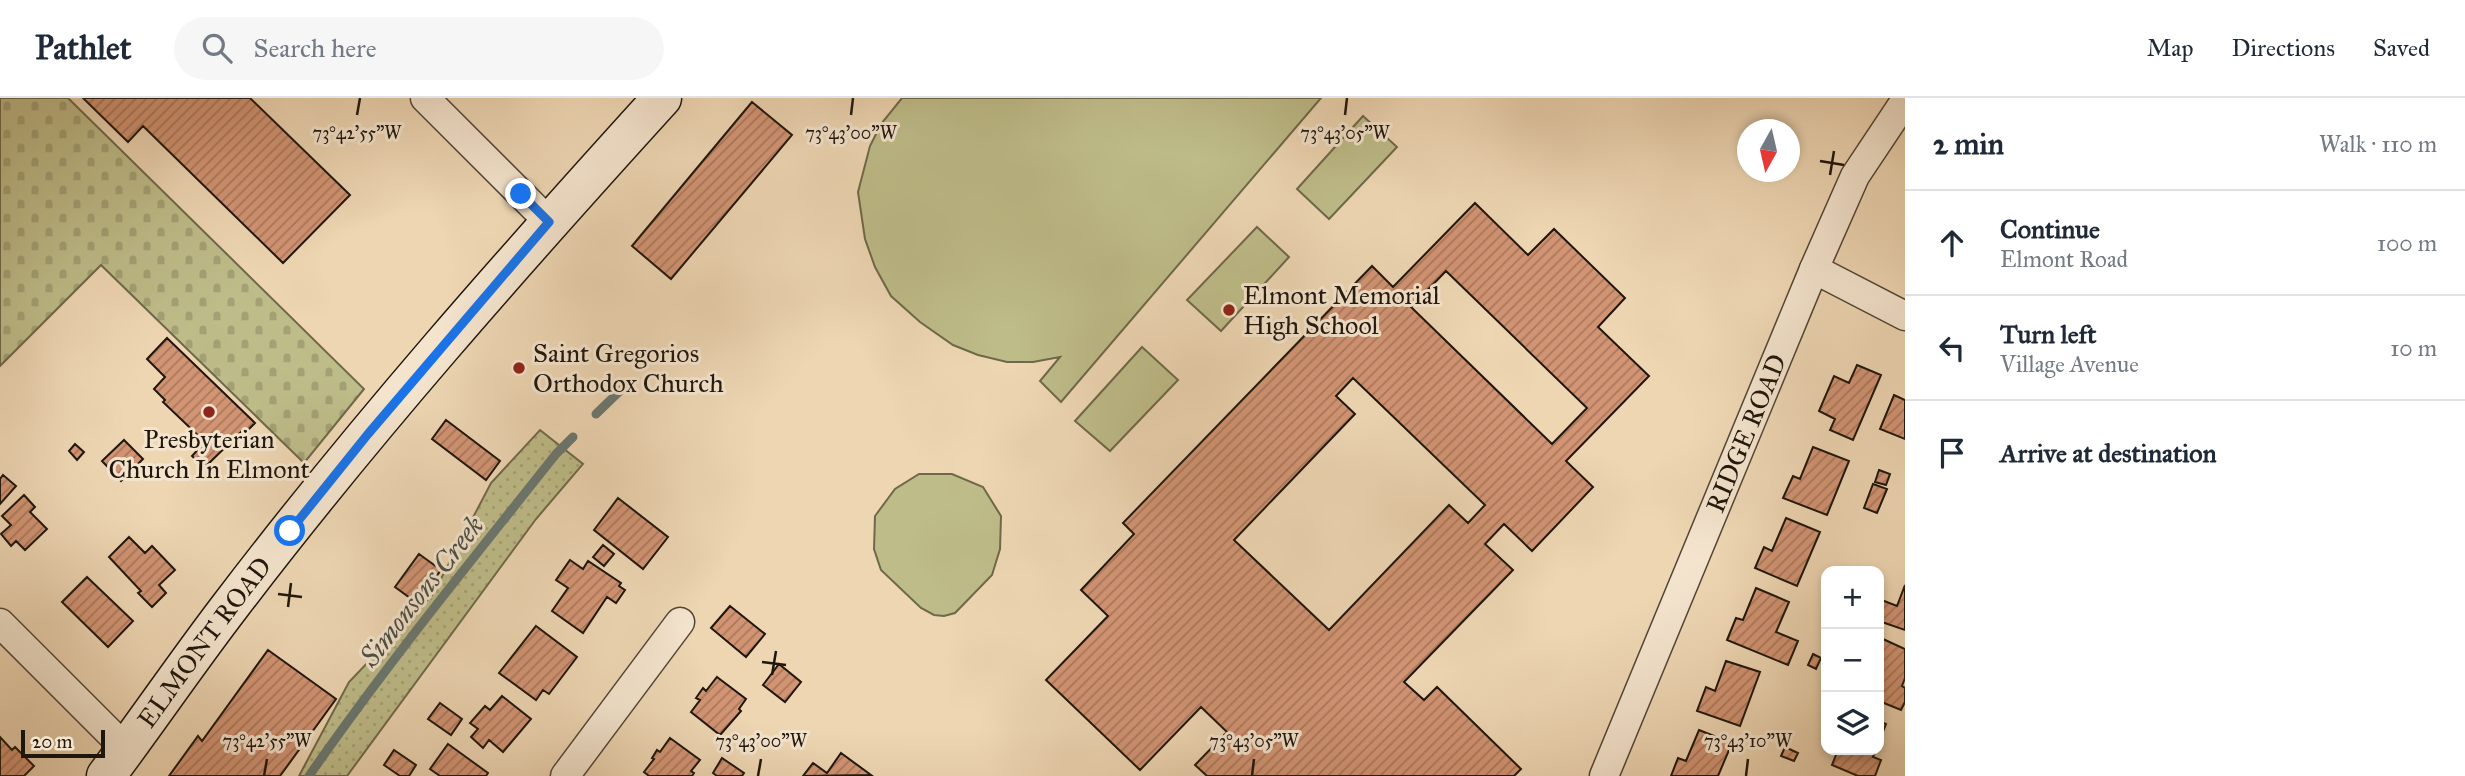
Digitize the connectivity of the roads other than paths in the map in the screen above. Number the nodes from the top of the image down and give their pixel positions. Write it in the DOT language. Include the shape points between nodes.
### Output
graph roads {
  1 [pos="425,98"];
  2 [pos="662,98"];
  3 [pos="1905,101"];
  4 [pos="549,222"];
  5 [pos="1814,269"];
  6 [pos="1905,316"];
  7 [pos="680,622"];
  8 [pos="0,623"];
  9 [pos="116,763"];
  10 [pos="565,776"];
  11 [pos="1604,776"];
  1 -- 4 [label="street"];
  2 -- 4 [label="main road, ELMONT ROAD"];
  3 -- 5 [label="street, RIDGE ROAD" via="1855,176"];
  4 -- 9 [label="main road, ELMONT ROAD" via="299,520"];
  5 -- 6 [label="street"];
  5 -- 11 [label="street, RIDGE ROAD"];
  7 -- 10 [label="street"];
  8 -- 9 [label="street"];
}
